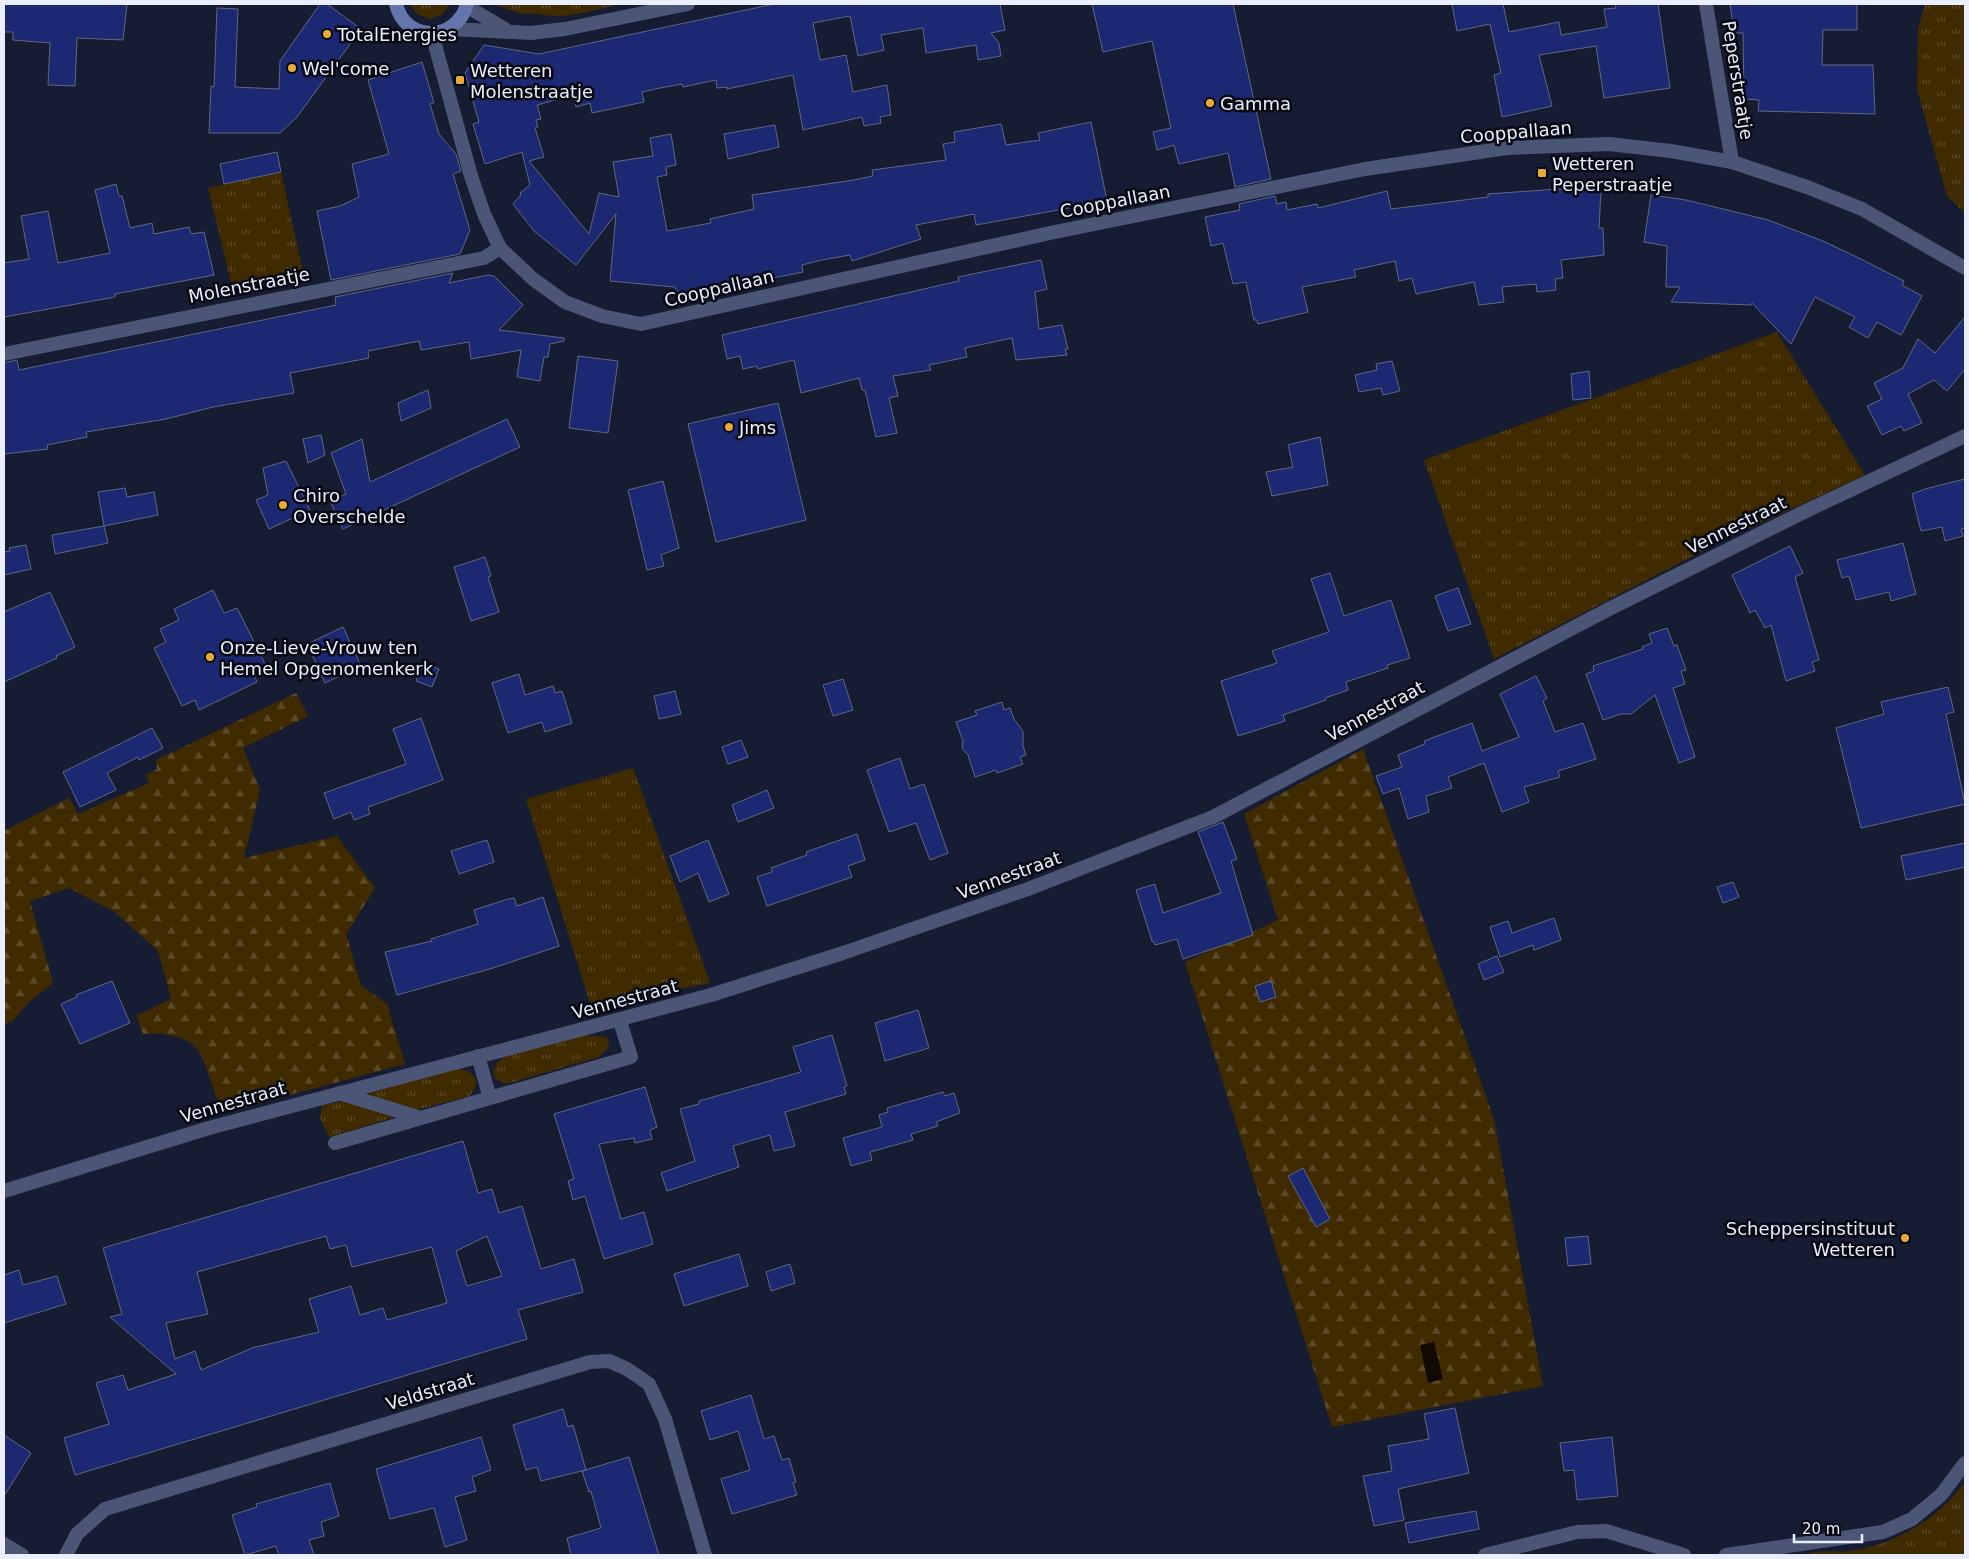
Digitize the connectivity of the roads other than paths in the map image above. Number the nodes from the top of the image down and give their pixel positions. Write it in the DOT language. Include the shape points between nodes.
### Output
graph roads {
  1 [pos="396,4"];
  2 [pos="688,4"];
  3 [pos="1706,4"];
  4 [pos="466,5"];
  5 [pos="450,29"];
  6 [pos="508,31"];
  7 [pos="432,34"];
  8 [pos="1732,162"];
  9 [pos="500,248"];
  10 [pos="1965,268"];
  11 [pos="4,354"];
  12 [pos="1965,436"];
  13 [pos="620,1021"];
  14 [pos="478,1056"];
  15 [pos="339,1092"];
  16 [pos="490,1098"];
  17 [pos="421,1118"];
  18 [pos="335,1143"];
  19 [pos="4,1190"];
  20 [pos="1965,1462"];
  21 [pos="4,1544"];
  22 [pos="22,1555"];
  23 [pos="66,1555"];
  24 [pos="705,1555"];
  25 [pos="1485,1555"];
  26 [pos="1684,1555"];
  27 [pos="1726,1555"];
  1 -- 7 [label="main road" via="403,20 411,28"];
  2 -- 6 [label="street" via="565,29 531,33"];
  3 -- 8 [label="street, Peperstraatje"];
  4 -- 5 [label="main road" via="458,22"];
  4 -- 6 [label="street"];
  5 -- 6 [label="street"];
  5 -- 7 [label="main road"];
  7 -- 9 [label="street, Cooppallaan" via="471,176"];
  8 -- 9 [label="street, Cooppallaan" via="1609,144 1507,148 1364,169 1050,233 641,324 602,316 565,302 533,279"];
  8 -- 10 [label="street, Cooppallaan" via="1862,209"];
  9 -- 11 [label="street, Molenstraatje" via="484,258"];
  12 -- 13 [label="street, Vennestraat" via="1607,610 1214,817 927,925"];
  13 -- 14 [label="street, Vennestraat"];
  13 -- 16 [label="street" via="631,1057"];
  14 -- 15 [label="street, Vennestraat"];
  14 -- 16 [label="street"];
  15 -- 17 [label="street"];
  15 -- 19 [label="street, Vennestraat"];
  16 -- 17 [label="street"];
  17 -- 18 [label="street"];
  20 -- 27 [label="street" via="1933,1501 1912,1519 1883,1532"];
  21 -- 22 [label="street"];
  23 -- 24 [label="street, Veldstraat" via="77,1534 105,1509 581,1365 609,1361 628,1369 649,1384 664,1418"];
  25 -- 26 [label="street" via="1577,1532 1606,1531"];
}
